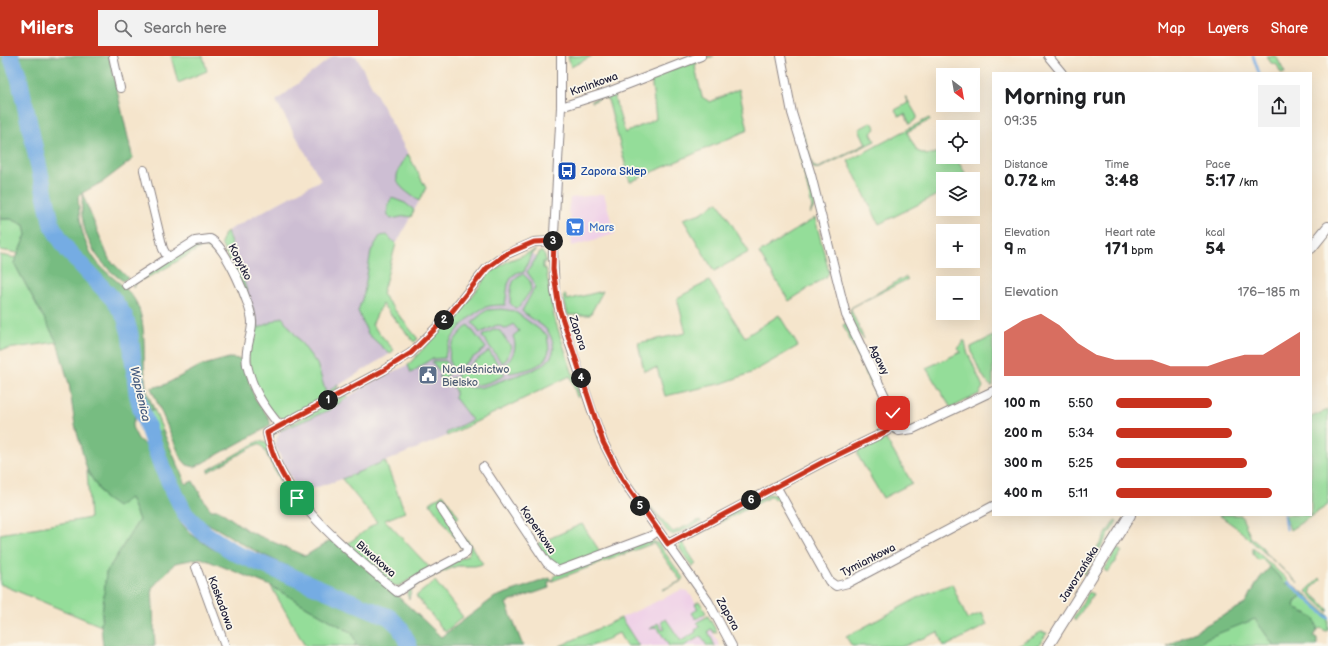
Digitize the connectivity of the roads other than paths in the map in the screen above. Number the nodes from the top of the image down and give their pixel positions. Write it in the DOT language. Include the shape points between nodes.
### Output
graph roads {
  1 [pos="113,56"];
  2 [pos="561,56"];
  3 [pos="701,56"];
  4 [pos="781,56"];
  5 [pos="1048,56"];
  6 [pos="1061,72"];
  7 [pos="120,88"];
  8 [pos="561,107"];
  9 [pos="144,170"];
  10 [pos="1328,226"];
  11 [pos="554,241"];
  12 [pos="1312,247"];
  13 [pos="168,258"];
  14 [pos="126,285"];
  15 [pos="992,391"];
  16 [pos="280,426"];
  17 [pos="892,428"];
  18 [pos="483,467"];
  19 [pos="776,486"];
  20 [pos="440,507"];
  21 [pos="992,507"];
  22 [pos="1129,516"];
  23 [pos="658,531"];
  24 [pos="668,544"];
  25 [pos="196,567"];
  26 [pos="225,646"];
  27 [pos="732,646"];
  28 [pos="1048,646"];
  1 -- 7 [label="street"];
  2 -- 8 [label="street, Zapora"];
  3 -- 8 [label="street, Kminkowa"];
  4 -- 17 [label="street, Agawy" via="792,113 811,175 844,307 893,413 895,423"];
  5 -- 6 [label="street"];
  8 -- 11 [label="street, Zapora"];
  9 -- 13 [label="street" via="163,248"];
  10 -- 12 [label="street"];
  11 -- 16 [label="street" via="534,242 506,254 487,268 450,314 411,353"];
  11 -- 23 [label="street, Zapora" via="553,269 559,308 595,420 622,479"];
  13 -- 14 [label="street, Kopytko"];
  13 -- 16 [label="street, Kopytko" via="203,239 214,240 220,247 251,314 252,323 246,358 254,388 263,406"];
  15 -- 17 [label="street" via="913,429 899,431"];
  16 -- 20 [label="street, Biwakowa" via="267,433 281,472 297,498 347,549 397,592 466,553 467,548"];
  17 -- 19 [label="street"];
  18 -- 23 [label="street, Koperkowa" via="547,563 558,571 651,536"];
  19 -- 21 [label="street, Tymiankowa" via="829,581 836,586 848,583"];
  19 -- 24 [label="street"];
  22 -- 28 [label="street, Jaworzańska"];
  23 -- 24 [label="street, Zapora"];
  24 -- 27 [label="street, Zapora" via="711,606"];
  25 -- 26 [label="street, Kaskadowa"];
}
